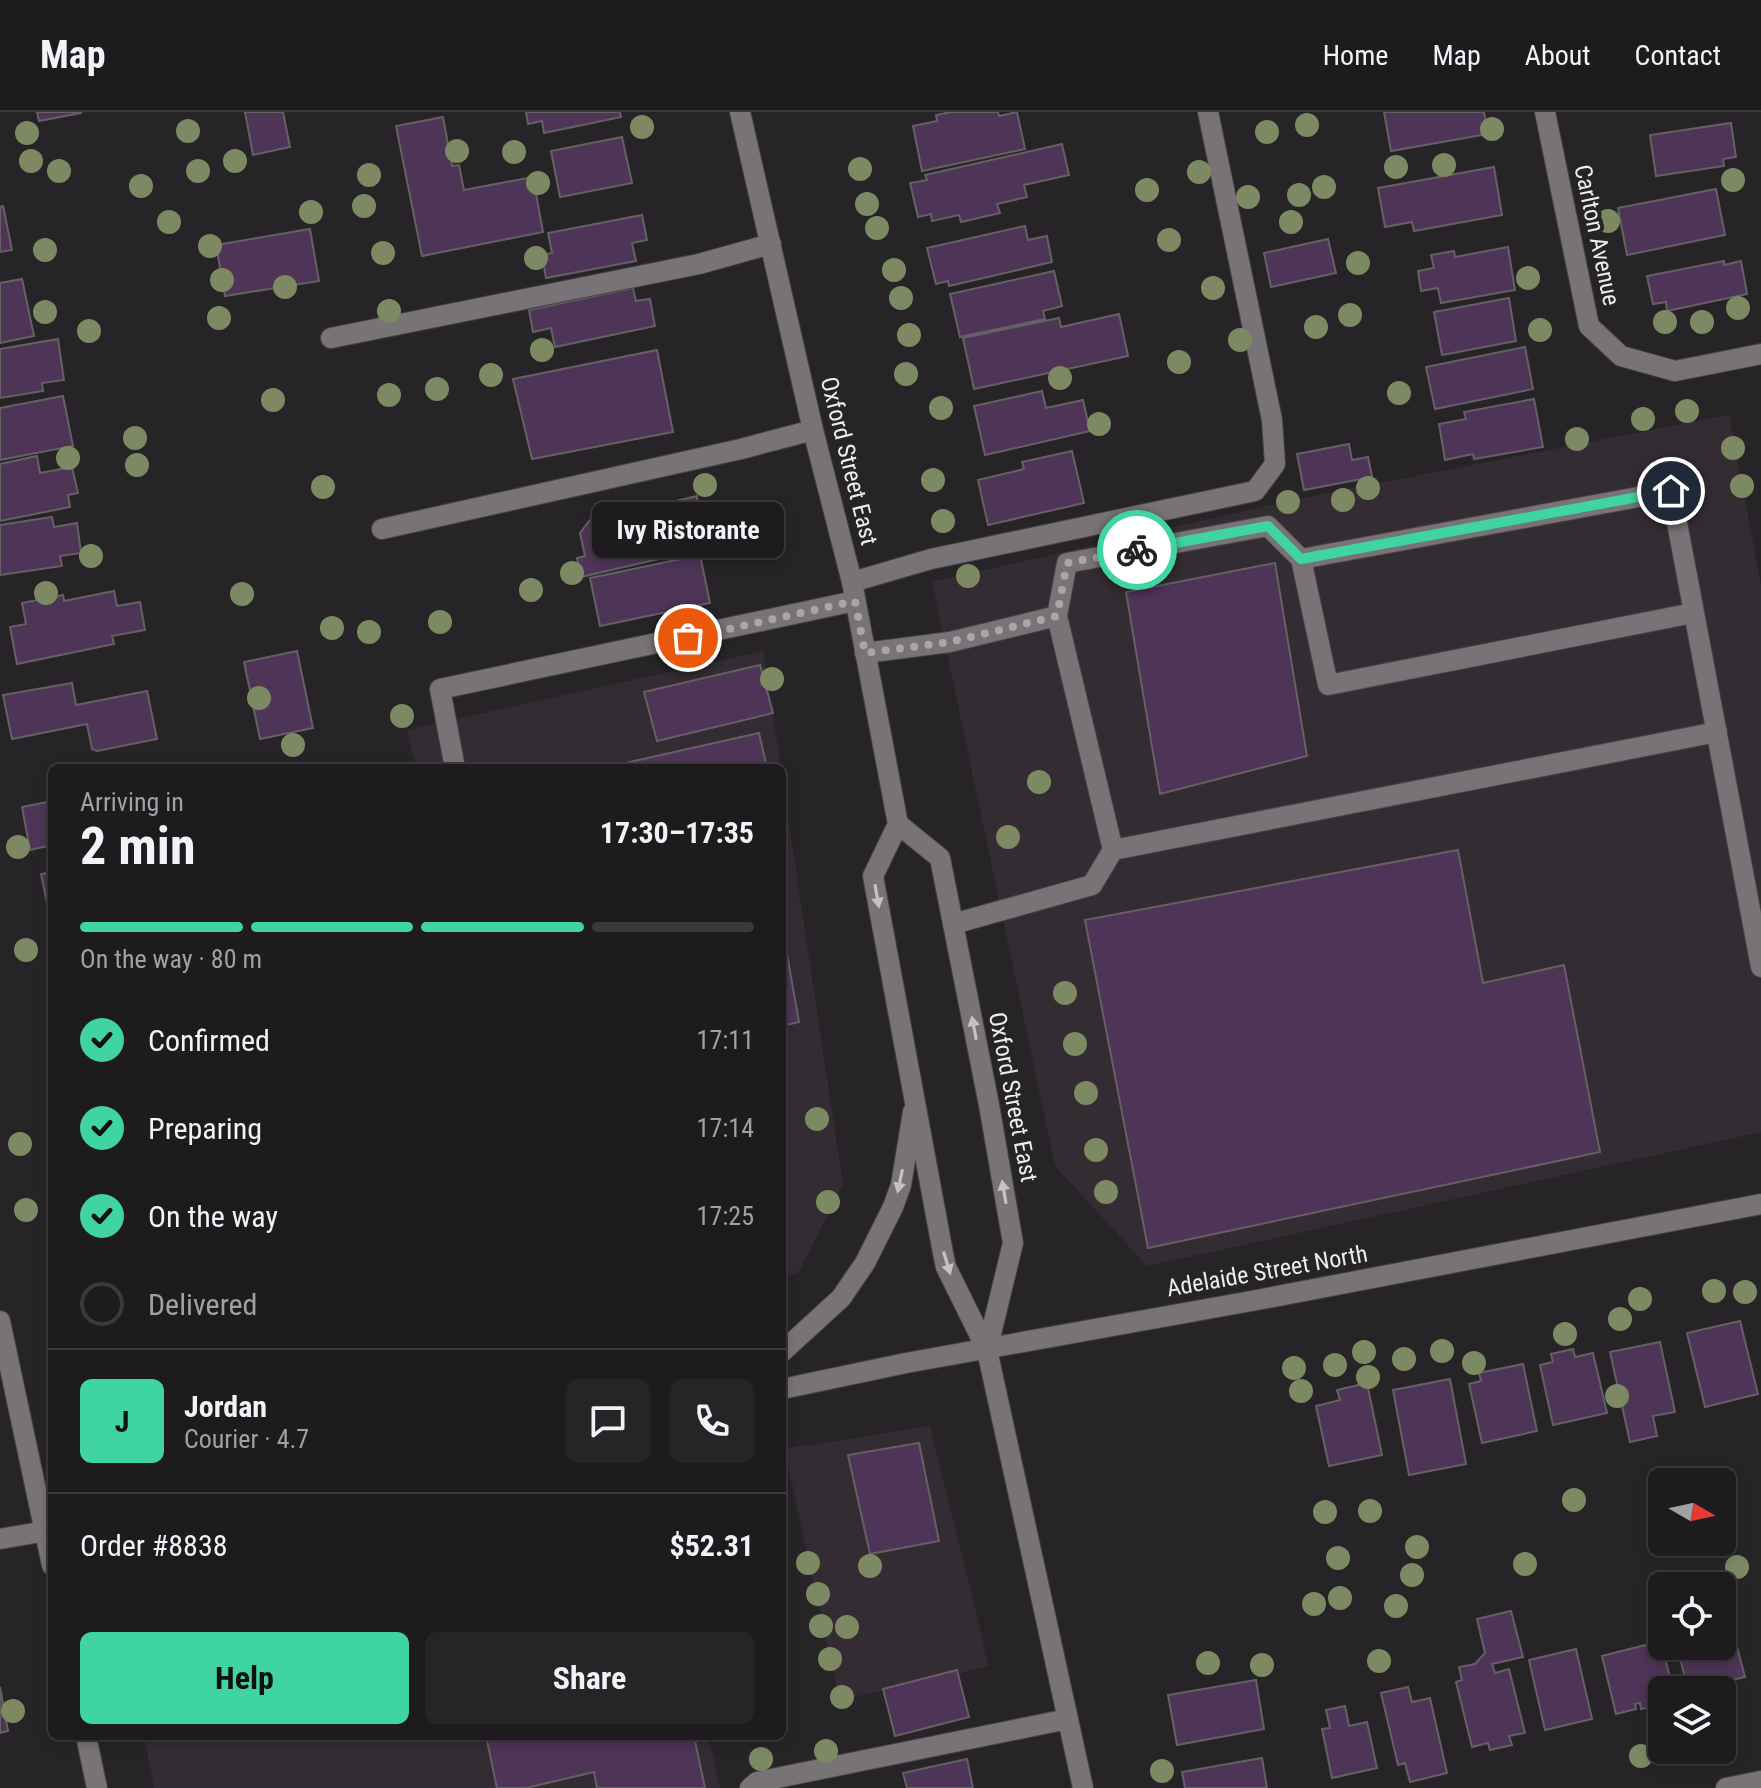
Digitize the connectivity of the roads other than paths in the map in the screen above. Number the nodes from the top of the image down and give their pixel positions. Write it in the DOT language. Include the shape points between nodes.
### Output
graph roads {
  1 [pos="740,112"];
  2 [pos="1208,112"];
  3 [pos="1545,112"];
  4 [pos="771,244"];
  5 [pos="331,338"];
  6 [pos="1761,354"];
  7 [pos="813,430"];
  8 [pos="382,529"];
  9 [pos="1301,559"];
  10 [pos="854,592"];
  11 [pos="1693,613"];
  12 [pos="1057,616"];
  13 [pos="865,653"];
  14 [pos="1717,732"];
  15 [pos="454,764"];
  16 [pos="898,824"];
  17 [pos="1113,850"];
  18 [pos="953,924"];
  19 [pos="1761,967"];
  20 [pos="915,1105"];
  21 [pos="1761,1204"];
  22 [pos="0,1321"];
  23 [pos="786,1348"];
  24 [pos="987,1350"];
  25 [pos="786,1388"];
  26 [pos="48,1526"];
  27 [pos="48,1530"];
  28 [pos="0,1539"];
  29 [pos="1068,1719"];
  30 [pos="87,1740"];
  31 [pos="1761,1781"];
  32 [pos="97,1788"];
  33 [pos="750,1788"];
  34 [pos="1083,1788"];
  35 [pos="1726,1788"];
  1 -- 4 [label="main road, Oxford Street East"];
  2 -- 10 [label="main road" via="1272,420 1275,464 1255,491 931,559"];
  3 -- 6 [label="main road, Carlton Avenue" via="1589,326 1621,356 1675,371"];
  4 -- 5 [label="main road" via="699,264"];
  4 -- 7 [label="main road, Oxford Street East"];
  7 -- 8 [label="main road"];
  7 -- 10 [label="main road, Oxford Street East"];
  9 -- 11 [label="main road" via="1671,491"];
  9 -- 11 [label="main road" via="1328,685"];
  9 -- 12 [label="main road" via="1268,526 1067,563"];
  10 -- 13 [label="main road, Oxford Street East"];
  10 -- 15 [label="main road" via="440,689"];
  11 -- 14 [label="main road"];
  12 -- 13 [label="main road" via="950,642"];
  12 -- 17 [label="main road"];
  13 -- 16 [label="main road, Oxford Street East"];
  14 -- 17 [label="main road"];
  14 -- 19 [label="main road"];
  16 -- 18 [label="main road, Oxford Street East" via="940,858"];
  16 -- 20 [label="main road, Oxford Street East, one-way" via="873,876"];
  17 -- 18 [label="main road" via="1092,885"];
  24 -- 18 [label="main road, Oxford Street East, one-way" via="1013,1243"];
  20 -- 23 [label="main road, one-way" via="901,1185 865,1263 841,1298"];
  20 -- 24 [label="main road, Oxford Street East, one-way" via="946,1267"];
  21 -- 24 [label="main road, Adelaide Street North"];
  22 -- 26 [label="main road"];
  24 -- 25 [label="main road, Adelaide Street North"];
  24 -- 29 [label="main road, Oxford Street East"];
  27 -- 28 [label="main road"];
  29 -- 33 [label="main road" via="757,1782"];
  29 -- 34 [label="main road, Oxford Street East"];
  30 -- 32 [label="main road"];
  31 -- 35 [label="main road"];
}
